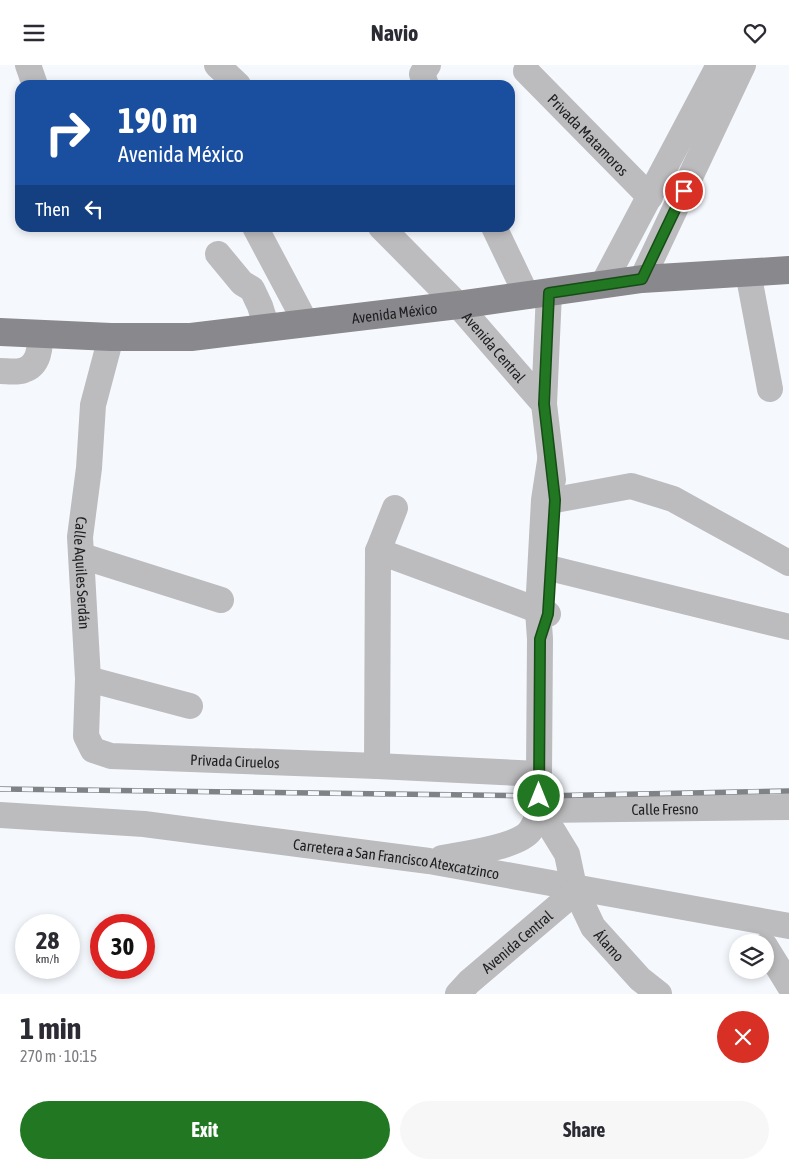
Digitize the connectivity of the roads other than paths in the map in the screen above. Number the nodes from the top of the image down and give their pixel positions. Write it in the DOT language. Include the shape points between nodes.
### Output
graph roads {
  1 [pos="28,65"];
  2 [pos="218,65"];
  3 [pos="724,70"];
  4 [pos="526,71"];
  5 [pos="33,80"];
  6 [pos="233,80"];
  7 [pos="650,197"];
  8 [pos="258,232"];
  9 [pos="386,232"];
  10 [pos="497,232"];
  11 [pos="218,254"];
  12 [pos="789,270"];
  13 [pos="748,272"];
  14 [pos="642,279"];
  15 [pos="603,284"];
  16 [pos="538,294"];
  17 [pos="458,305"];
  18 [pos="306,323"];
  19 [pos="267,328"];
  20 [pos="0,331"];
  21 [pos="39,333"];
  22 [pos="111,337"];
  23 [pos="0,371"];
  24 [pos="770,389"];
  25 [pos="544,404"];
  26 [pos="550,461"];
  27 [pos="555,500"];
  28 [pos="395,508"];
  29 [pos="378,551"];
  30 [pos="82,556"];
  31 [pos="789,563"];
  32 [pos="546,567"];
  33 [pos="221,600"];
  34 [pos="543,612"];
  35 [pos="789,627"];
  36 [pos="88,679"];
  37 [pos="190,707"];
  38 [pos="93,750"];
  39 [pos="377,766"];
  40 [pos="539,774"];
  41 [pos="789,807"];
  42 [pos="586,809"];
  43 [pos="540,810"];
  44 [pos="0,815"];
  45 [pos="567,854"];
  46 [pos="429,861"];
  47 [pos="575,889"];
  48 [pos="749,920"];
  49 [pos="789,926"];
  50 [pos="758,934"];
  51 [pos="774,960"];
  52 [pos="789,985"];
  53 [pos="458,994"];
  54 [pos="659,994"];
  1 -- 5 [label="street"];
  2 -- 6 [label="street"];
  3 -- 7 [label="street"];
  3 -- 14 [label="street"];
  4 -- 7 [label="street, Privada Matamoros"];
  7 -- 15 [label="street"];
  8 -- 18 [label="street"];
  9 -- 17 [label="street, Avenida Central"];
  10 -- 16 [label="street"];
  11 -- 19 [label="street" via="242,283 252,289"];
  12 -- 13 [label="main road, Avenida México"];
  13 -- 14 [label="main road, Avenida México"];
  13 -- 24 [label="street"];
  14 -- 15 [label="main road, Avenida México"];
  15 -- 16 [label="main road, Avenida México"];
  16 -- 17 [label="main road, Avenida México"];
  16 -- 25 [label="street, Avenida Central"];
  17 -- 18 [label="main road, Avenida México"];
  17 -- 25 [label="street, Avenida Central"];
  18 -- 19 [label="main road, Avenida México"];
  19 -- 22 [label="main road, Avenida México" via="191,337"];
  20 -- 21 [label="main road, Avenida México"];
  21 -- 22 [label="main road, Avenida México"];
  21 -- 23 [label="street" via="41,345 34,363 23,371"];
  22 -- 30 [label="street, Calle Aquiles Serdán" via="93,405 80,537"];
  25 -- 26 [label="street, Avenida Central"];
  26 -- 27 [label="street, Avenida Central"];
  26 -- 32 [label="street, Avenida Central" via="544,500"];
  27 -- 31 [label="street" via="631,485 673,499"];
  27 -- 32 [label="street, Avenida Central"];
  28 -- 29 [label="street"];
  29 -- 34 [label="street"];
  29 -- 39 [label="street"];
  30 -- 33 [label="street"];
  30 -- 36 [label="street, Calle Aquiles Serdán"];
  32 -- 34 [label="street, Avenida Central"];
  32 -- 35 [label="street"];
  34 -- 40 [label="street, Avenida Central"];
  36 -- 37 [label="street"];
  36 -- 38 [label="street, Calle Aquiles Serdán" via="86,736"];
  38 -- 39 [label="street, Privada Ciruelos" via="111,756"];
  39 -- 40 [label="street, Privada Ciruelos"];
  40 -- 43 [label="street, Avenida Central"];
  41 -- 42 [label="street, Calle Fresno"];
  42 -- 43 [label="street, Calle Fresno"];
  42 -- 45 [label="street"];
  43 -- 45 [label="street, Avenida Central"];
  43 -- 46 [label="street" via="530,831 520,839"];
  44 -- 46 [label="street, Carretera a San Francisco Atexcatzinco" via="144,824"];
  45 -- 47 [label="street, Avenida Central"];
  46 -- 47 [label="street, Carretera a San Francisco Atexcatzinco"];
  47 -- 48 [label="street, Carretera a San Francisco Atexcatzinco"];
  47 -- 53 [label="street, Avenida Central"];
  47 -- 54 [label="street, Álamo" via="592,927 640,979"];
  48 -- 49 [label="street, Carretera a San Francisco Atexcatzinco"];
  48 -- 50 [label="street"];
  51 -- 52 [label="street"];
}
